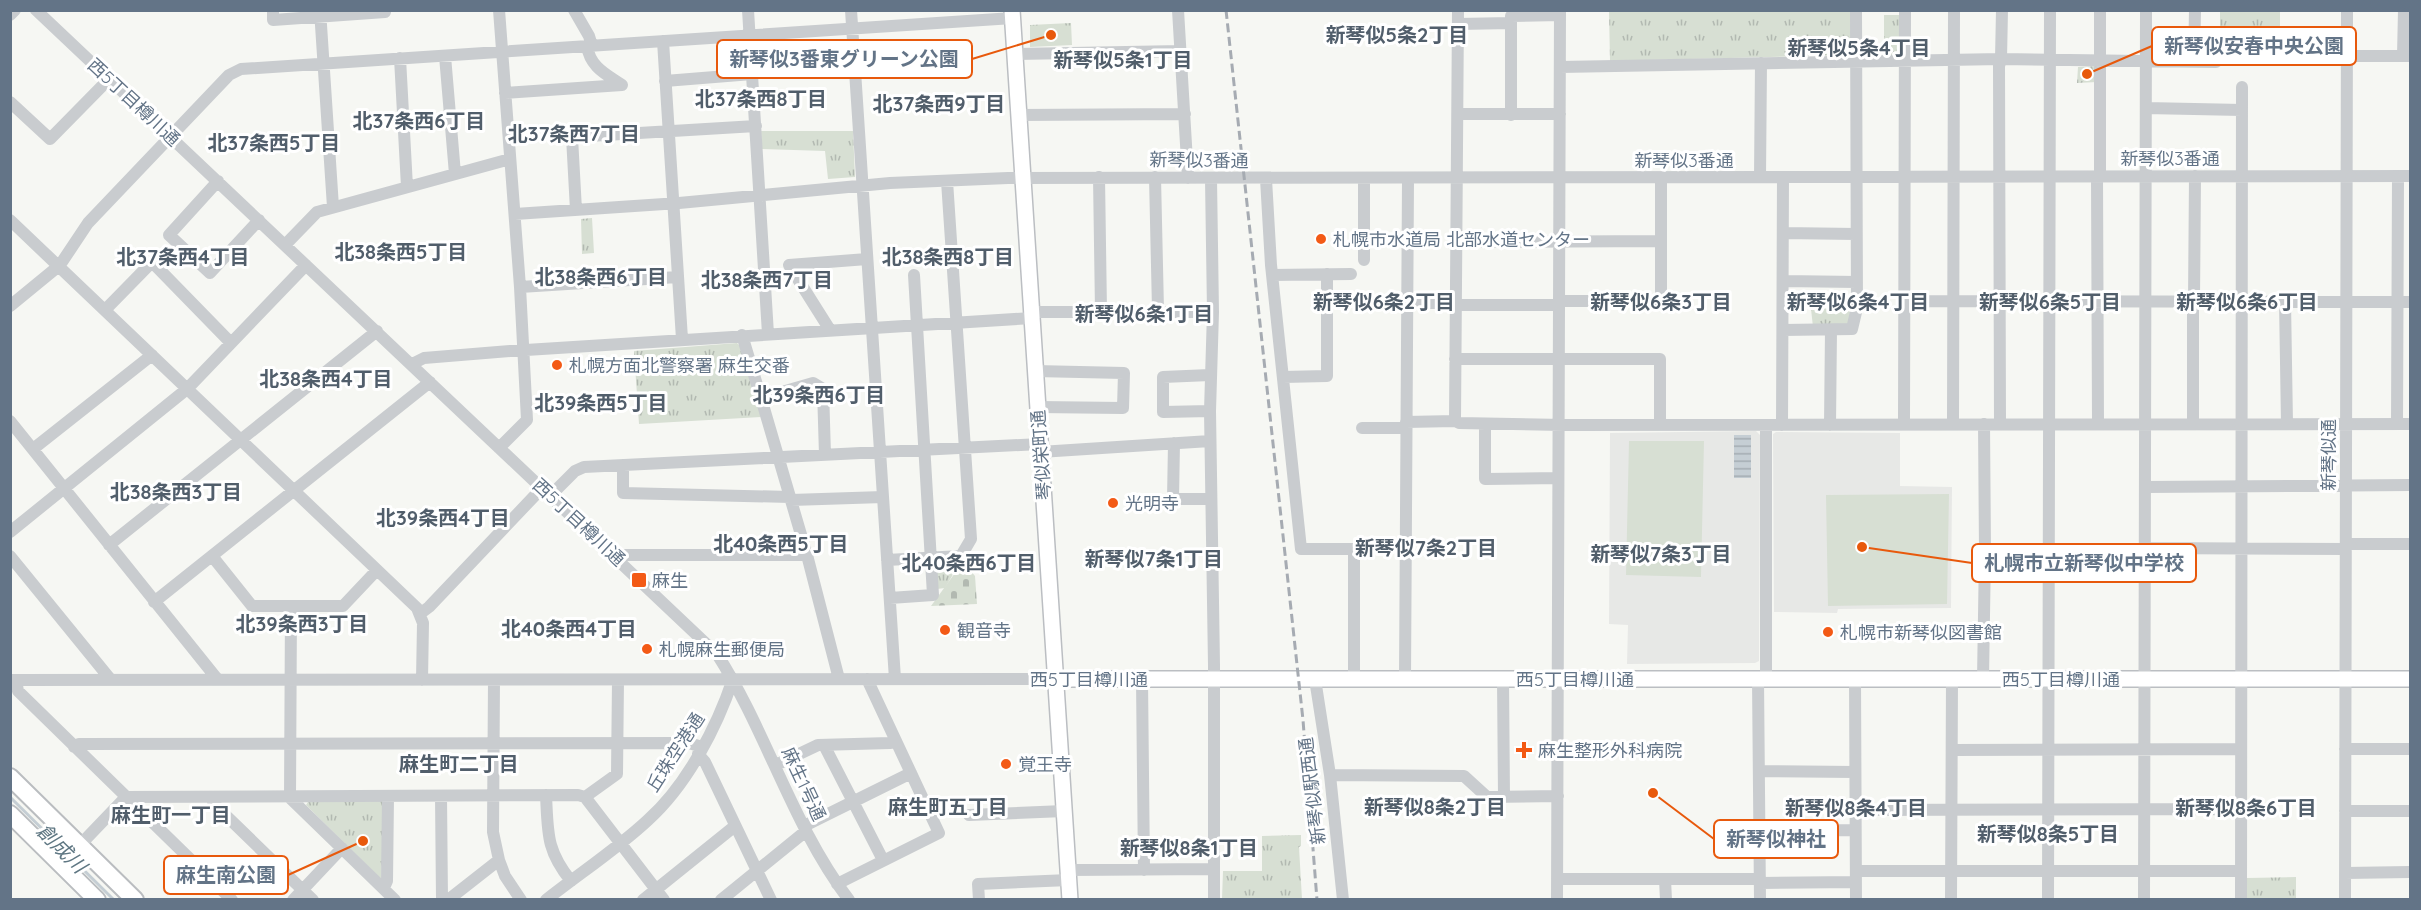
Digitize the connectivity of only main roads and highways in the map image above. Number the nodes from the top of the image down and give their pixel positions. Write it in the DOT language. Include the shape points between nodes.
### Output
graph roads {
  1 [pos="1013,14"];
  2 [pos="1056,679"];
  3 [pos="2410,679"];
  4 [pos="10,777"];
  5 [pos="10,814"];
  6 [pos="97,900"];
  7 [pos="135,900"];
  8 [pos="1070,900"];
  1 -- 2 [label="main road, 琴似栄町通"];
  2 -- 3 [label="main road, 西5丁目樽川通"];
  2 -- 8 [label="main road, 琴似栄町通"];
  4 -- 7 [label="highway"];
  5 -- 6 [label="highway"];
}
